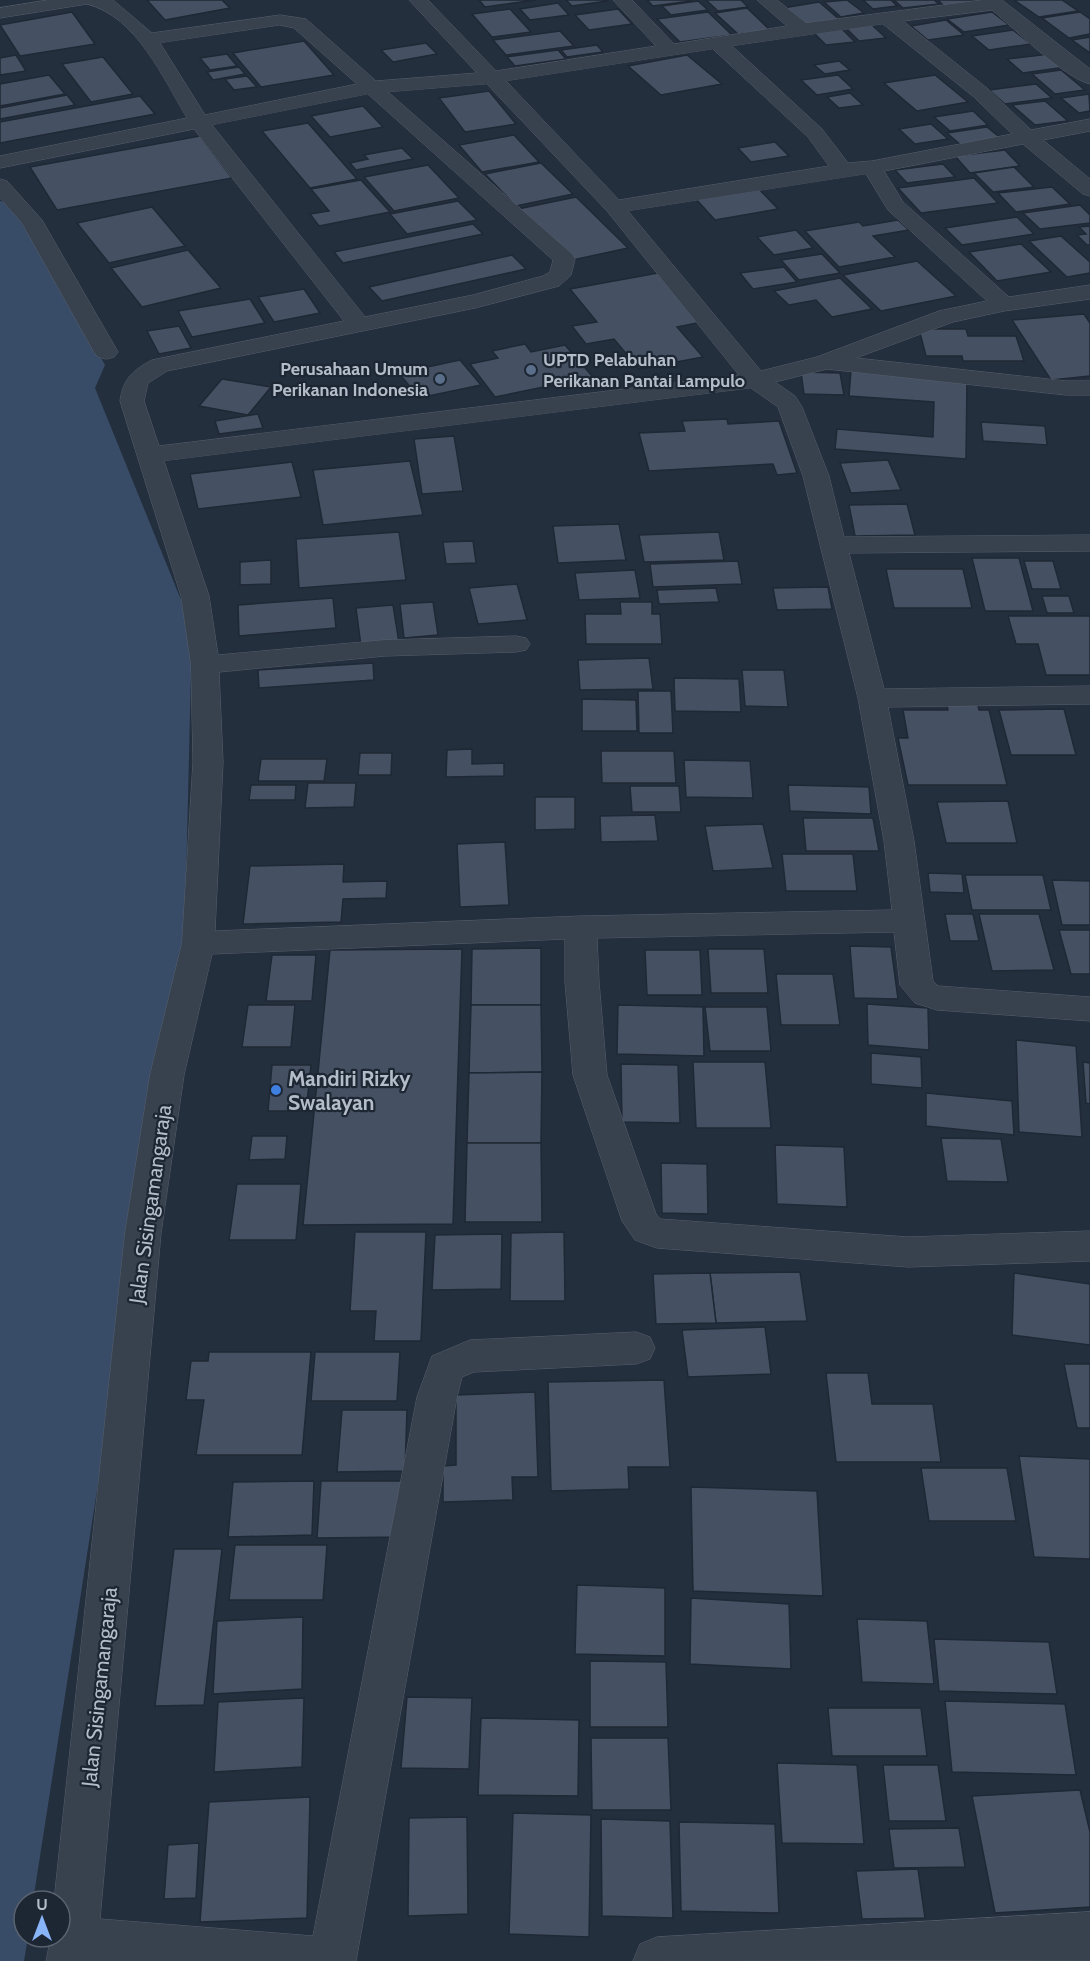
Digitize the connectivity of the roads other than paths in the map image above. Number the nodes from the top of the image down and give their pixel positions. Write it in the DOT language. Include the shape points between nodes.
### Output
graph roads {
  1 [pos="82,0"];
  2 [pos="93,0"];
  3 [pos="418,0"];
  4 [pos="622,0"];
  5 [pos="766,0"];
  6 [pos="993,2"];
  7 [pos="0,13"];
  8 [pos="887,18"];
  9 [pos="802,29"];
  10 [pos="148,39"];
  11 [pos="717,42"];
  12 [pos="670,50"];
  13 [pos="491,78"];
  14 [pos="1090,78"];
  15 [pos="372,87"];
  16 [pos="200,123"];
  17 [pos="1090,125"];
  18 [pos="1027,137"];
  19 [pos="0,162"];
  20 [pos="872,167"];
  21 [pos="842,170"];
  22 [pos="0,186"];
  23 [pos="1090,190"];
  24 [pos="614,207"];
  25 [pos="1090,291"];
  26 [pos="1004,304"];
  27 [pos="358,323"];
  28 [pos="106,352"];
  29 [pos="825,362"];
  30 [pos="756,380"];
  31 [pos="1090,388"];
  32 [pos="148,455"];
  33 [pos="1090,543"];
  34 [pos="833,545"];
  35 [pos="516,644"];
  36 [pos="205,665"];
  37 [pos="1090,695"];
  38 [pos="872,698"];
  39 [pos="908,921"];
  40 [pos="581,927"];
  41 [pos="198,943"];
  42 [pos="1090,1009"];
  43 [pos="1090,1246"];
  44 [pos="636,1348"];
  45 [pos="1090,1936"];
  46 [pos="72,1951"];
  47 [pos="721,1960"];
  48 [pos="321,1961"];
  49 [pos="332,1961"];
  50 [pos="657,1961"];
  1 -- 7 [label="street"];
  2 -- 10 [label="street" via="121,14"];
  3 -- 13 [label="street"];
  4 -- 12 [label="street"];
  5 -- 9 [label="street"];
  6 -- 8 [label="street"];
  6 -- 14 [label="street"];
  8 -- 9 [label="street"];
  8 -- 18 [label="street" via="981,93"];
  9 -- 11 [label="street"];
  10 -- 15 [label="street" via="293,20"];
  10 -- 16 [label="street"];
  11 -- 12 [label="street"];
  11 -- 21 [label="street" via="815,133"];
  12 -- 13 [label="street"];
  13 -- 15 [label="street"];
  13 -- 24 [label="street"];
  15 -- 16 [label="street"];
  15 -- 27 [label="street, Jalan Sisingamangaraja" via="564,259 560,275 551,281 475,301"];
  16 -- 19 [label="street"];
  16 -- 27 [label="street"];
  17 -- 18 [label="street"];
  18 -- 20 [label="street"];
  18 -- 23 [label="street"];
  20 -- 21 [label="street"];
  20 -- 26 [label="street" via="896,206"];
  21 -- 24 [label="street"];
  22 -- 28 [label="street" via="31,220"];
  24 -- 30 [label="street"];
  25 -- 26 [label="street"];
  26 -- 29 [label="street" via="947,316"];
  27 -- 32 [label="street, Jalan Sisingamangaraja" via="160,366 146,373 134,385 132,401"];
  29 -- 30 [label="street"];
  29 -- 31 [label="street"];
  30 -- 32 [label="street"];
  30 -- 34 [label="street" via="790,407 816,476"];
  32 -- 36 [label="street, Jalan Sisingamangaraja" via="195,596"];
  33 -- 34 [label="street"];
  34 -- 38 [label="street"];
  35 -- 36 [label="street" via="385,648"];
  36 -- 41 [label="street, Jalan Sisingamangaraja" via="208,762"];
  37 -- 38 [label="street"];
  38 -- 39 [label="street" via="899,841"];
  39 -- 40 [label="street"];
  39 -- 42 [label="street" via="917,985 927,995"];
  40 -- 41 [label="street"];
  40 -- 43 [label="street" via="590,1075 640,1221 648,1230 908,1252"];
  41 -- 46 [label="street, Jalan Sisingamangaraja" via="167,1075 143,1233"];
  44 -- 49 [label="street" via="470,1356 446,1368 437,1397"];
  45 -- 47 [label="street"];
  46 -- 48 [label="street"];
  47 -- 50 [label="street"];
}
